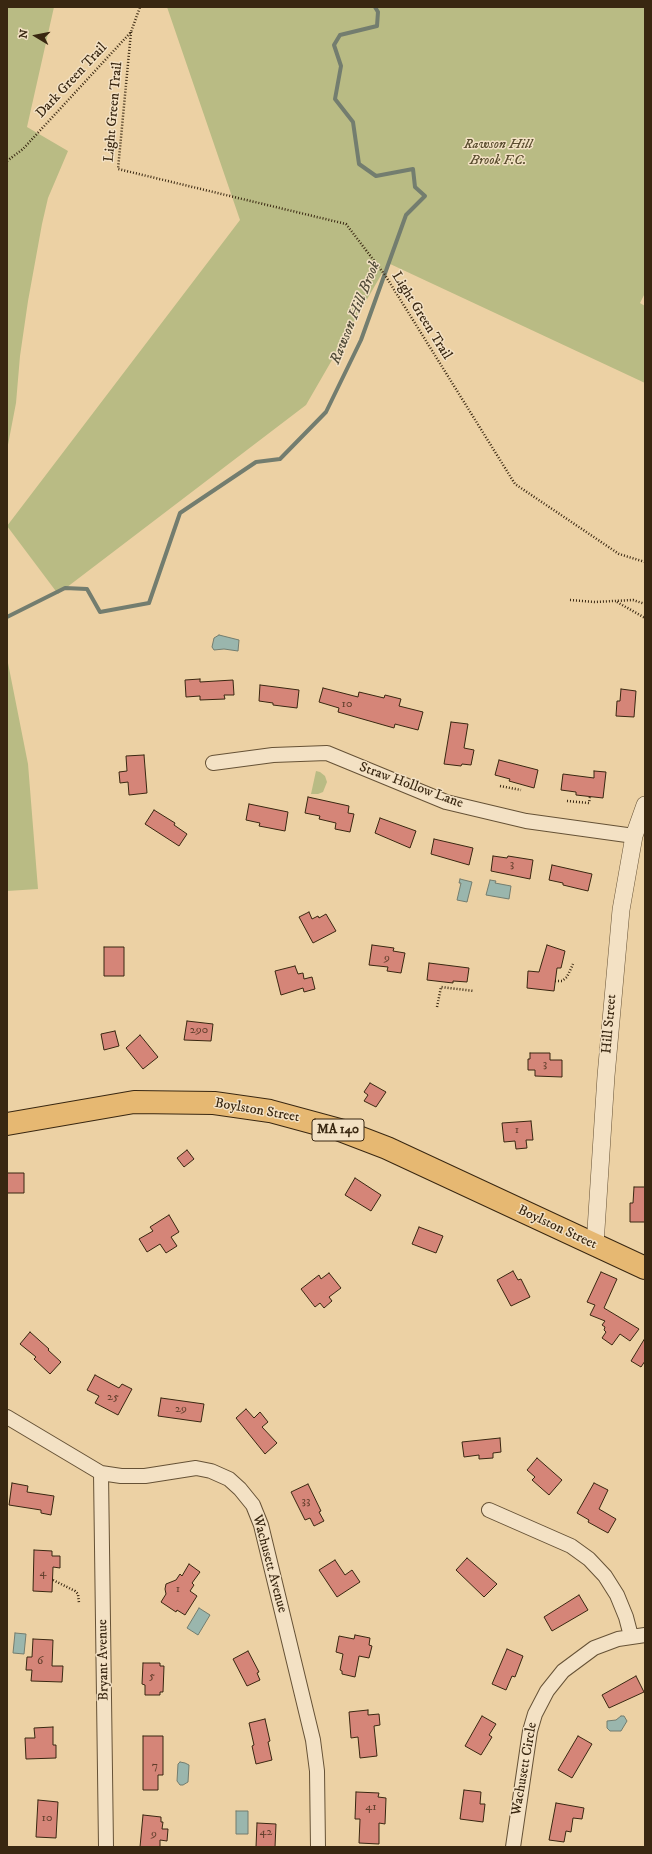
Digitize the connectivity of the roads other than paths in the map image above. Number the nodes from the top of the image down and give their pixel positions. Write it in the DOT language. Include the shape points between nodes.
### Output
graph roads {
  1 [pos="213,763"];
  2 [pos="645,805"];
  3 [pos="634,836"];
  4 [pos="7,1124"];
  5 [pos="595,1245"];
  6 [pos="645,1268"];
  7 [pos="7,1416"];
  8 [pos="101,1473"];
  9 [pos="489,1510"];
  10 [pos="645,1635"];
  11 [pos="631,1636"];
  12 [pos="106,1847"];
  13 [pos="318,1847"];
  14 [pos="513,1847"];
  1 -- 3 [label="street, Straw Hollow Lane" via="273,755 327,753 446,802 526,821"];
  2 -- 3 [label="street, Hill Street"];
  3 -- 5 [label="street, Hill Street" via="617,948"];
  4 -- 5 [label="main road, Boylston Street / MA 140" via="134,1102 214,1102 270,1111 340,1130 380,1145"];
  5 -- 6 [label="main road, Boylston Street / MA 140"];
  7 -- 8 [label="street, Wachusett Avenue"];
  8 -- 12 [label="street, Bryant Avenue"];
  8 -- 13 [label="street, Wachusett Avenue" via="145,1476 196,1468 211,1471 229,1479 253,1505 261,1525 313,1740 317,1771"];
  9 -- 11 [label="street" via="571,1546 589,1560 605,1576 617,1595"];
  10 -- 11 [label="street, Wachusett Circle"];
  11 -- 14 [label="street, Wachusett Circle" via="600,1646 573,1663 554,1681 540,1703 530,1731"];
}
